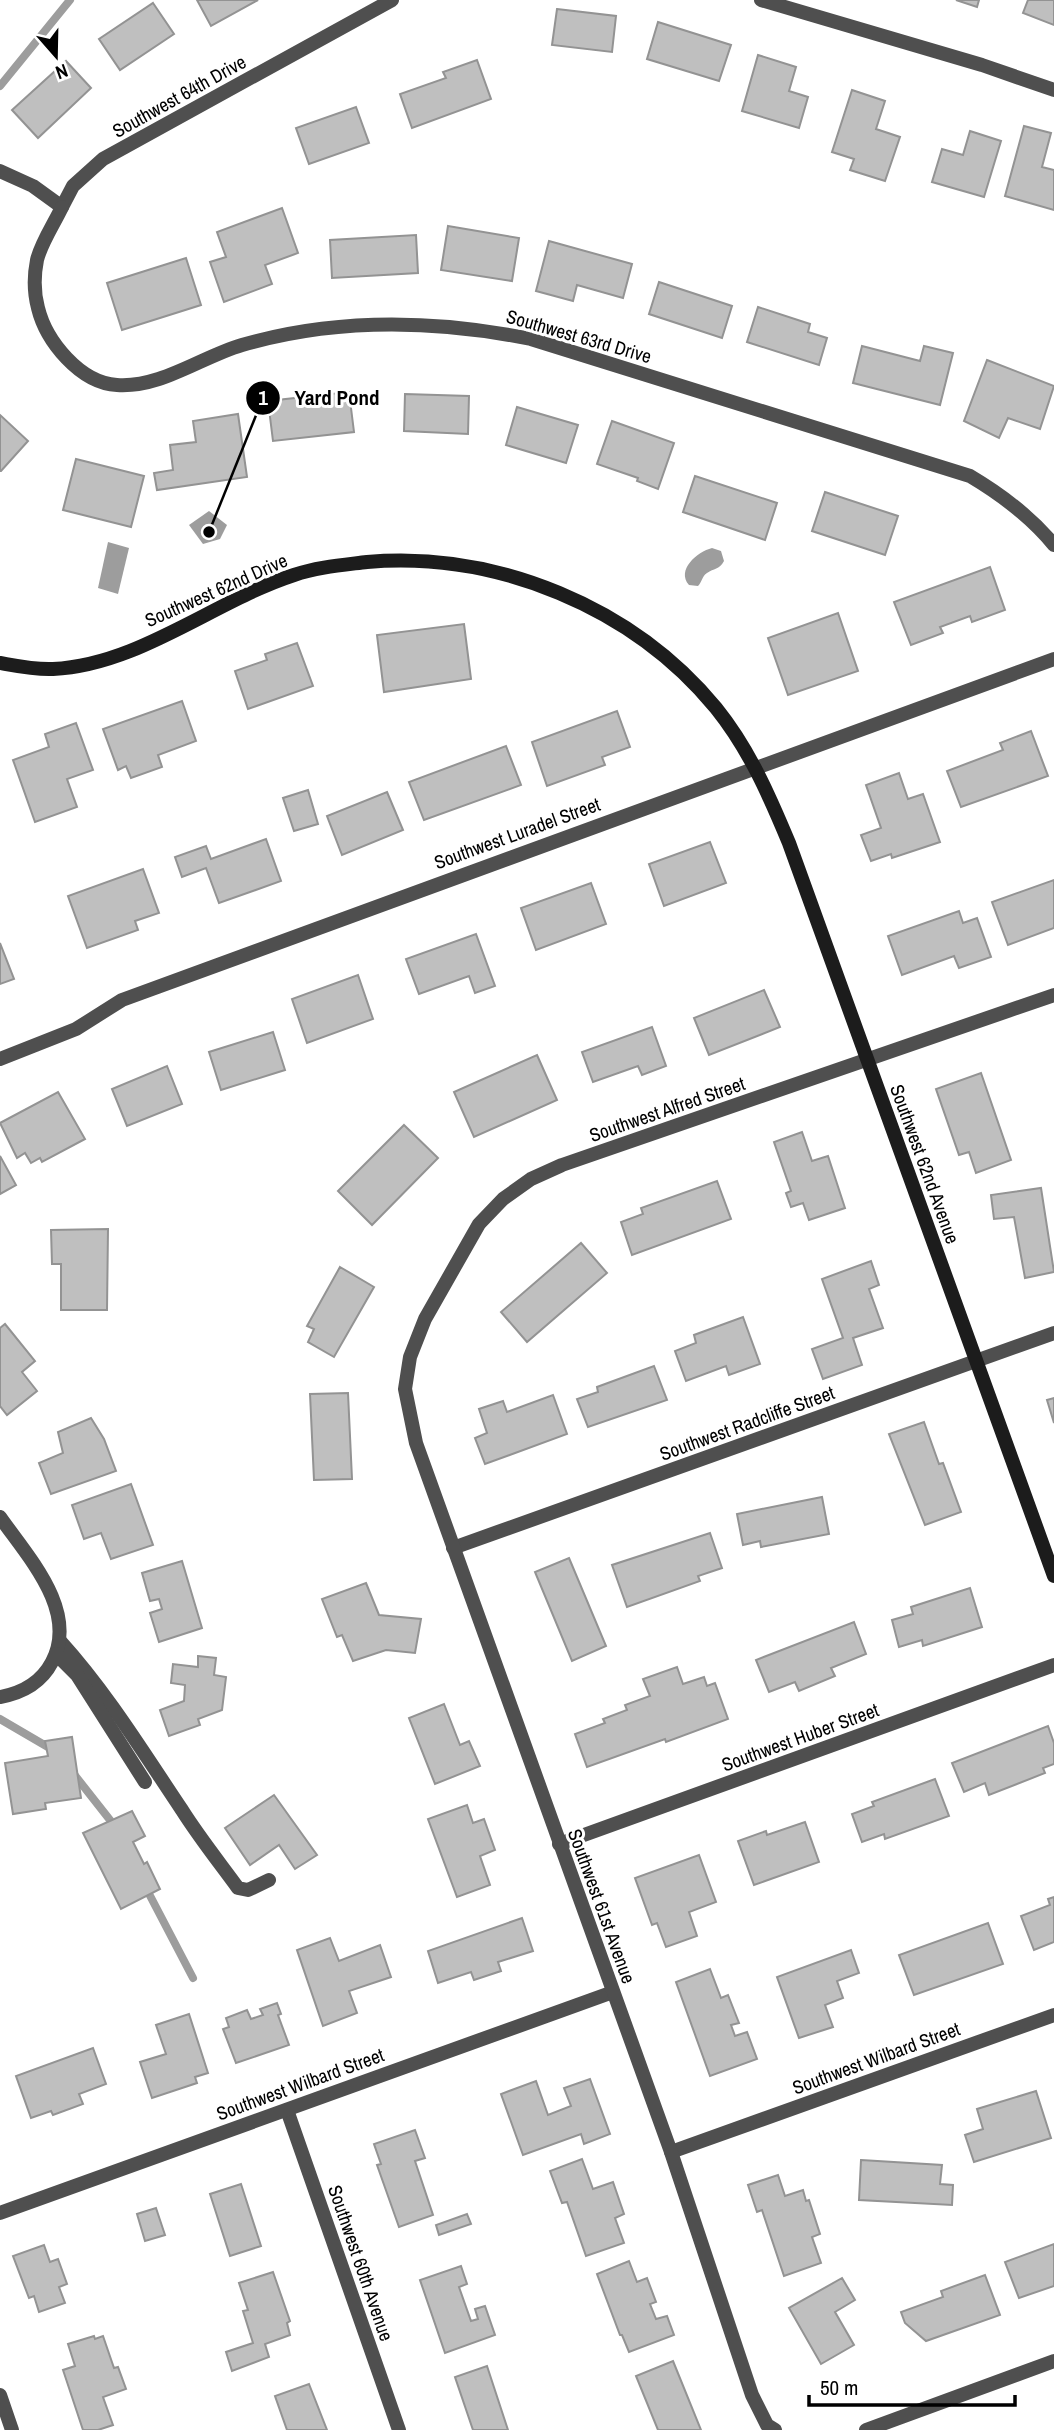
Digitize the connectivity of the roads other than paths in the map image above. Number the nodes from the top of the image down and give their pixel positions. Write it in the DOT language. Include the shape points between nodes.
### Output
graph roads {
  1 [pos="392,0"];
  2 [pos="761,0"];
  3 [pos="1054,90"];
  4 [pos="0,171"];
  5 [pos="62,207"];
  6 [pos="1054,545"];
  7 [pos="1054,659"];
  8 [pos="0,663"];
  9 [pos="755,767"];
  10 [pos="1054,995"];
  11 [pos="0,1059"];
  12 [pos="867,1060"];
  13 [pos="1054,1333"];
  14 [pos="977,1361"];
  15 [pos="405,1389"];
  16 [pos="0,1518"];
  17 [pos="453,1548"];
  18 [pos="1054,1576"];
  19 [pos="58,1648"];
  20 [pos="1054,1665"];
  21 [pos="0,1697"];
  22 [pos="145,1782"];
  23 [pos="559,1844"];
  24 [pos="269,1880"];
  25 [pos="613,1992"];
  26 [pos="1054,2015"];
  27 [pos="287,2110"];
  28 [pos="671,2152"];
  29 [pos="0,2213"];
  30 [pos="1054,2361"];
  31 [pos="0,2395"];
  32 [pos="12,2430"];
  33 [pos="399,2430"];
  34 [pos="775,2430"];
  35 [pos="866,2430"];
  1 -- 5 [label="street, Southwest 64th Drive" via="103,159 72,186"];
  2 -- 3 [label="street"];
  4 -- 5 [label="street" via="33,186"];
  5 -- 6 [label="street, Southwest 63rd Drive" via="38,259 38,309 57,346 95,379 115,385 148,383 243,344 315,330 400,324 498,332 970,475 1021,511"];
  7 -- 9 [label="street, Southwest Luradel Street"];
  8 -- 9 [label="street, Southwest 62nd Drive" via="52,669 101,660 269,584 322,568 384,561 432,562 524,580 581,603 629,631 699,689"];
  9 -- 11 [label="street, Southwest Luradel Street" via="122,1000 76,1029"];
  9 -- 12 [label="street, Southwest 62nd Avenue" via="789,843"];
  10 -- 12 [label="street, Southwest Alfred Street"];
  12 -- 14 [label="street, Southwest 62nd Avenue"];
  12 -- 15 [label="street, Southwest Alfred Street" via="531,1179 479,1224 425,1319 410,1357"];
  13 -- 14 [label="street, Southwest Radcliffe Street"];
  14 -- 17 [label="street, Southwest Radcliffe Street"];
  14 -- 18 [label="street, Southwest 62nd Avenue"];
  15 -- 17 [label="street, Southwest 61st Avenue" via="416,1443"];
  16 -- 19 [label="street" via="56,1607"];
  17 -- 23 [label="street, Southwest 61st Avenue"];
  19 -- 21 [label="street" via="47,1671 31,1686"];
  19 -- 22 [label="street"];
  19 -- 24 [label="street" via="105,1696 238,1888 248,1890"];
  20 -- 23 [label="street, Southwest Huber Street"];
  23 -- 25 [label="street, Southwest 61st Avenue"];
  25 -- 27 [label="street, Southwest Wilbard Street"];
  25 -- 28 [label="street, Southwest 61st Avenue"];
  26 -- 28 [label="street, Southwest Wilbard Street"];
  27 -- 29 [label="street, Southwest Wilbard Street"];
  27 -- 33 [label="street, Southwest 60th Avenue"];
  28 -- 34 [label="street, Southwest 61st Avenue" via="752,2395 767,2425"];
  30 -- 35 [label="street"];
  31 -- 32 [label="street"];
}
